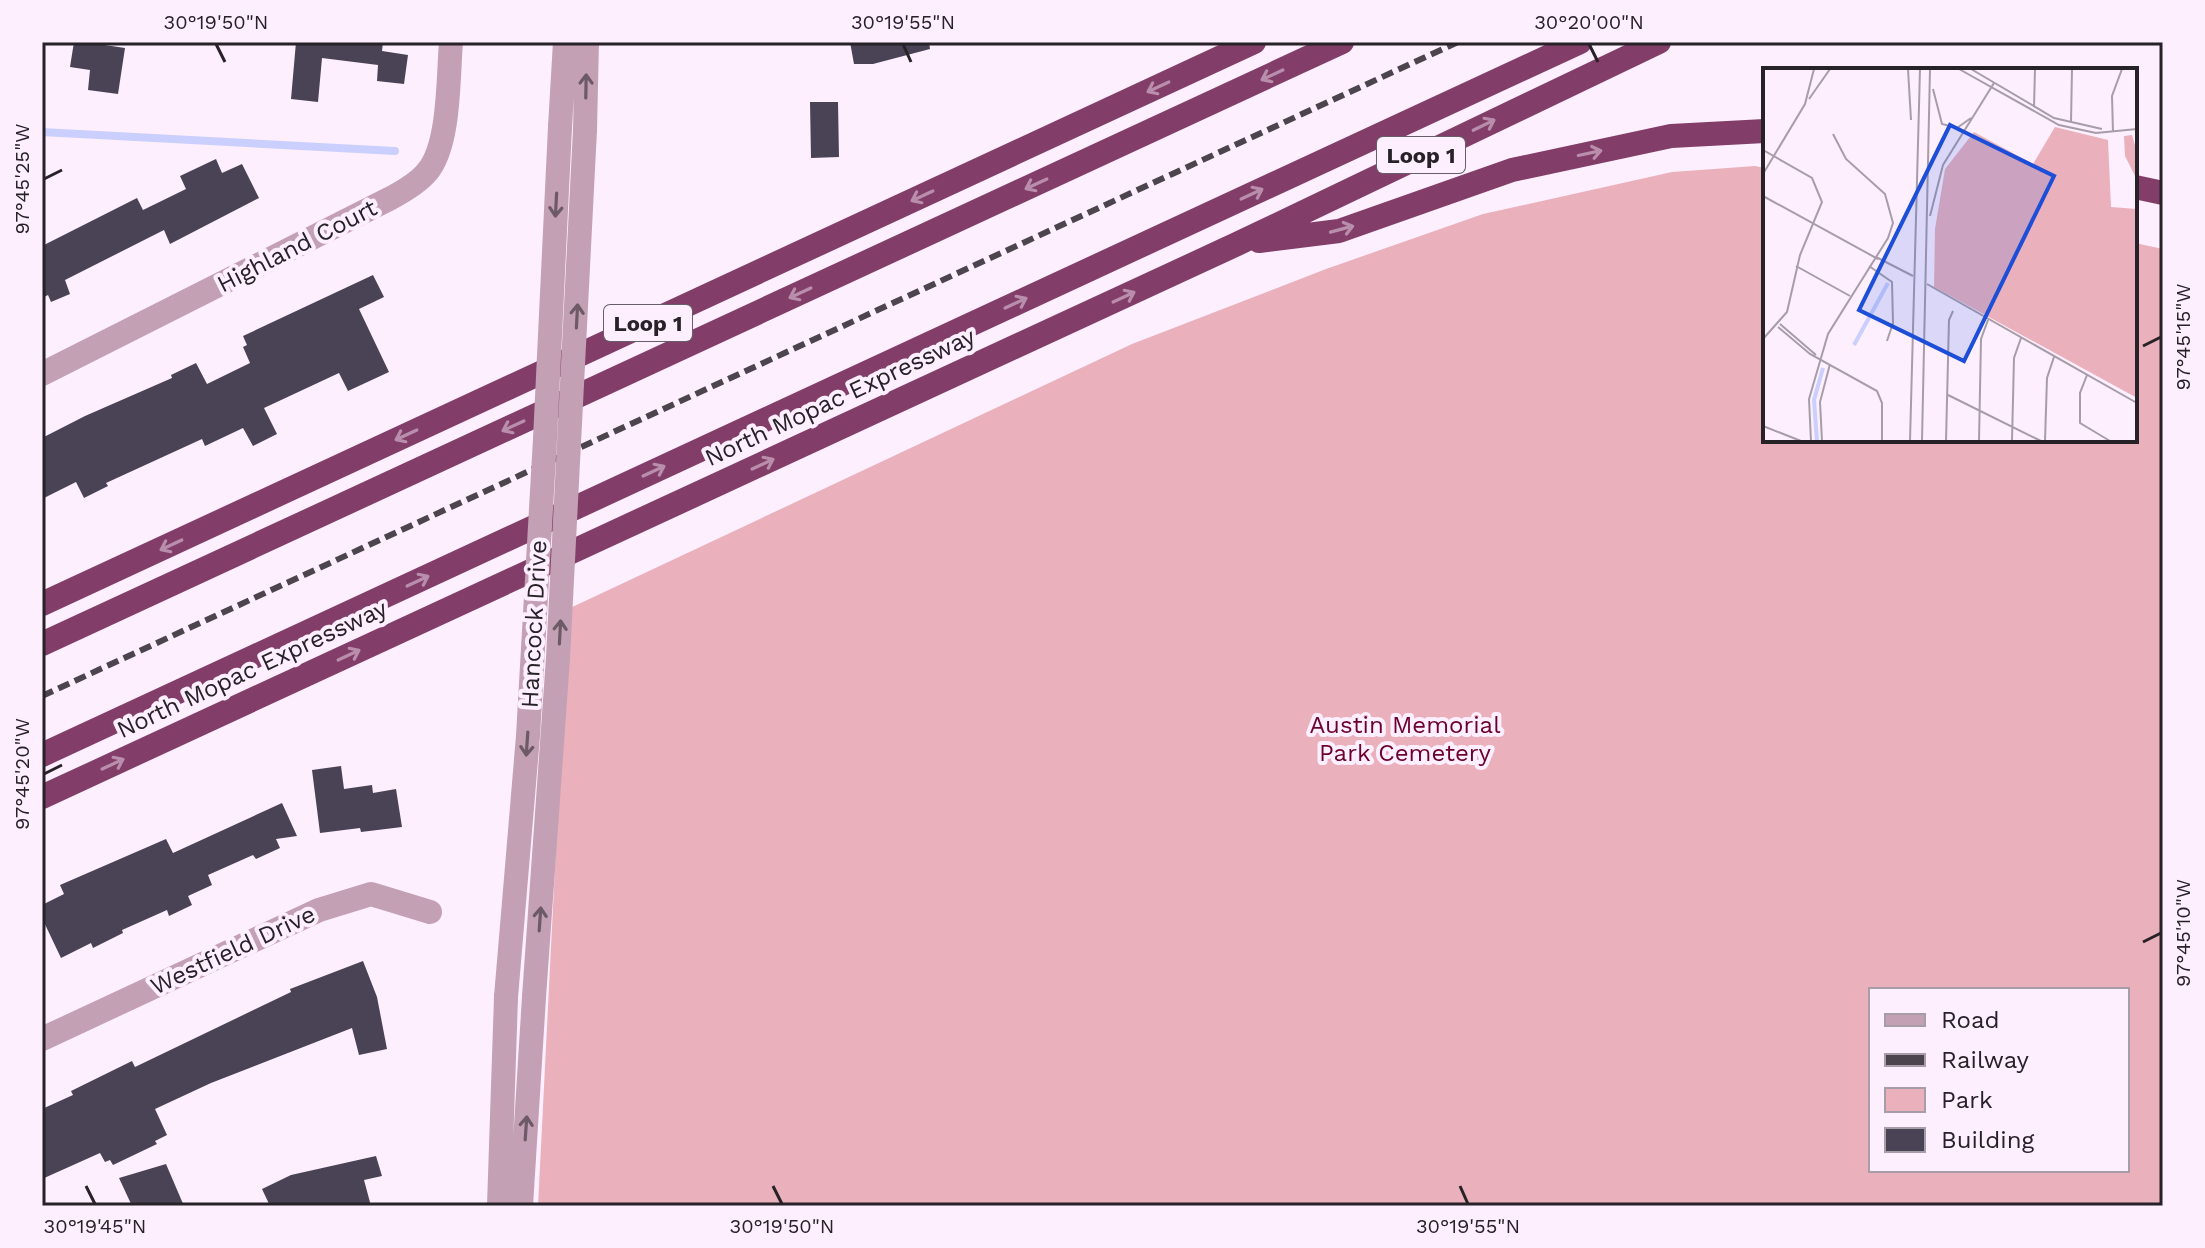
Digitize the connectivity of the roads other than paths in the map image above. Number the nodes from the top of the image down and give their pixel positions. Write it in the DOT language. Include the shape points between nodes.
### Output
graph roads {
  1 [pos="451,42"];
  2 [pos="565,42"];
  3 [pos="587,42"];
  4 [pos="1254,42"];
  5 [pos="1342,42"];
  6 [pos="1580,42"];
  7 [pos="1659,42"];
  8 [pos="1763,131"];
  9 [pos="2137,187"];
  10 [pos="2163,193"];
  11 [pos="1237,244"];
  12 [pos="42,374"];
  13 [pos="42,604"];
  14 [pos="42,644"];
  15 [pos="42,755"];
  16 [pos="42,797"];
  17 [pos="430,912"];
  18 [pos="42,1039"];
  19 [pos="499,1206"];
  20 [pos="521,1206"];
  1 -- 12 [label="street, Highland Court" via="441,149 416,183"];
  2 -- 19 [label="street, Hancock Drive, one-way, bridge" via="528,736 506,997"];
  20 -- 3 [label="street, Hancock Drive, one-way, bridge" via="558,658"];
  4 -- 13 [label="highway, Loop 1, one-way"];
  5 -- 14 [label="highway, one-way"];
  15 -- 6 [label="highway, one-way"];
  11 -- 7 [label="highway, North Mopac Expressway / Loop 1, one-way"];
  11 -- 8 [label="highway, one-way" via="1339,231 1512,170 1671,136"];
  9 -- 10 [label="highway"];
  16 -- 11 [label="highway, North Mopac Expressway / Loop 1, one-way"];
  17 -- 18 [label="street, Westfield Drive" via="371,894 319,910"];
}
